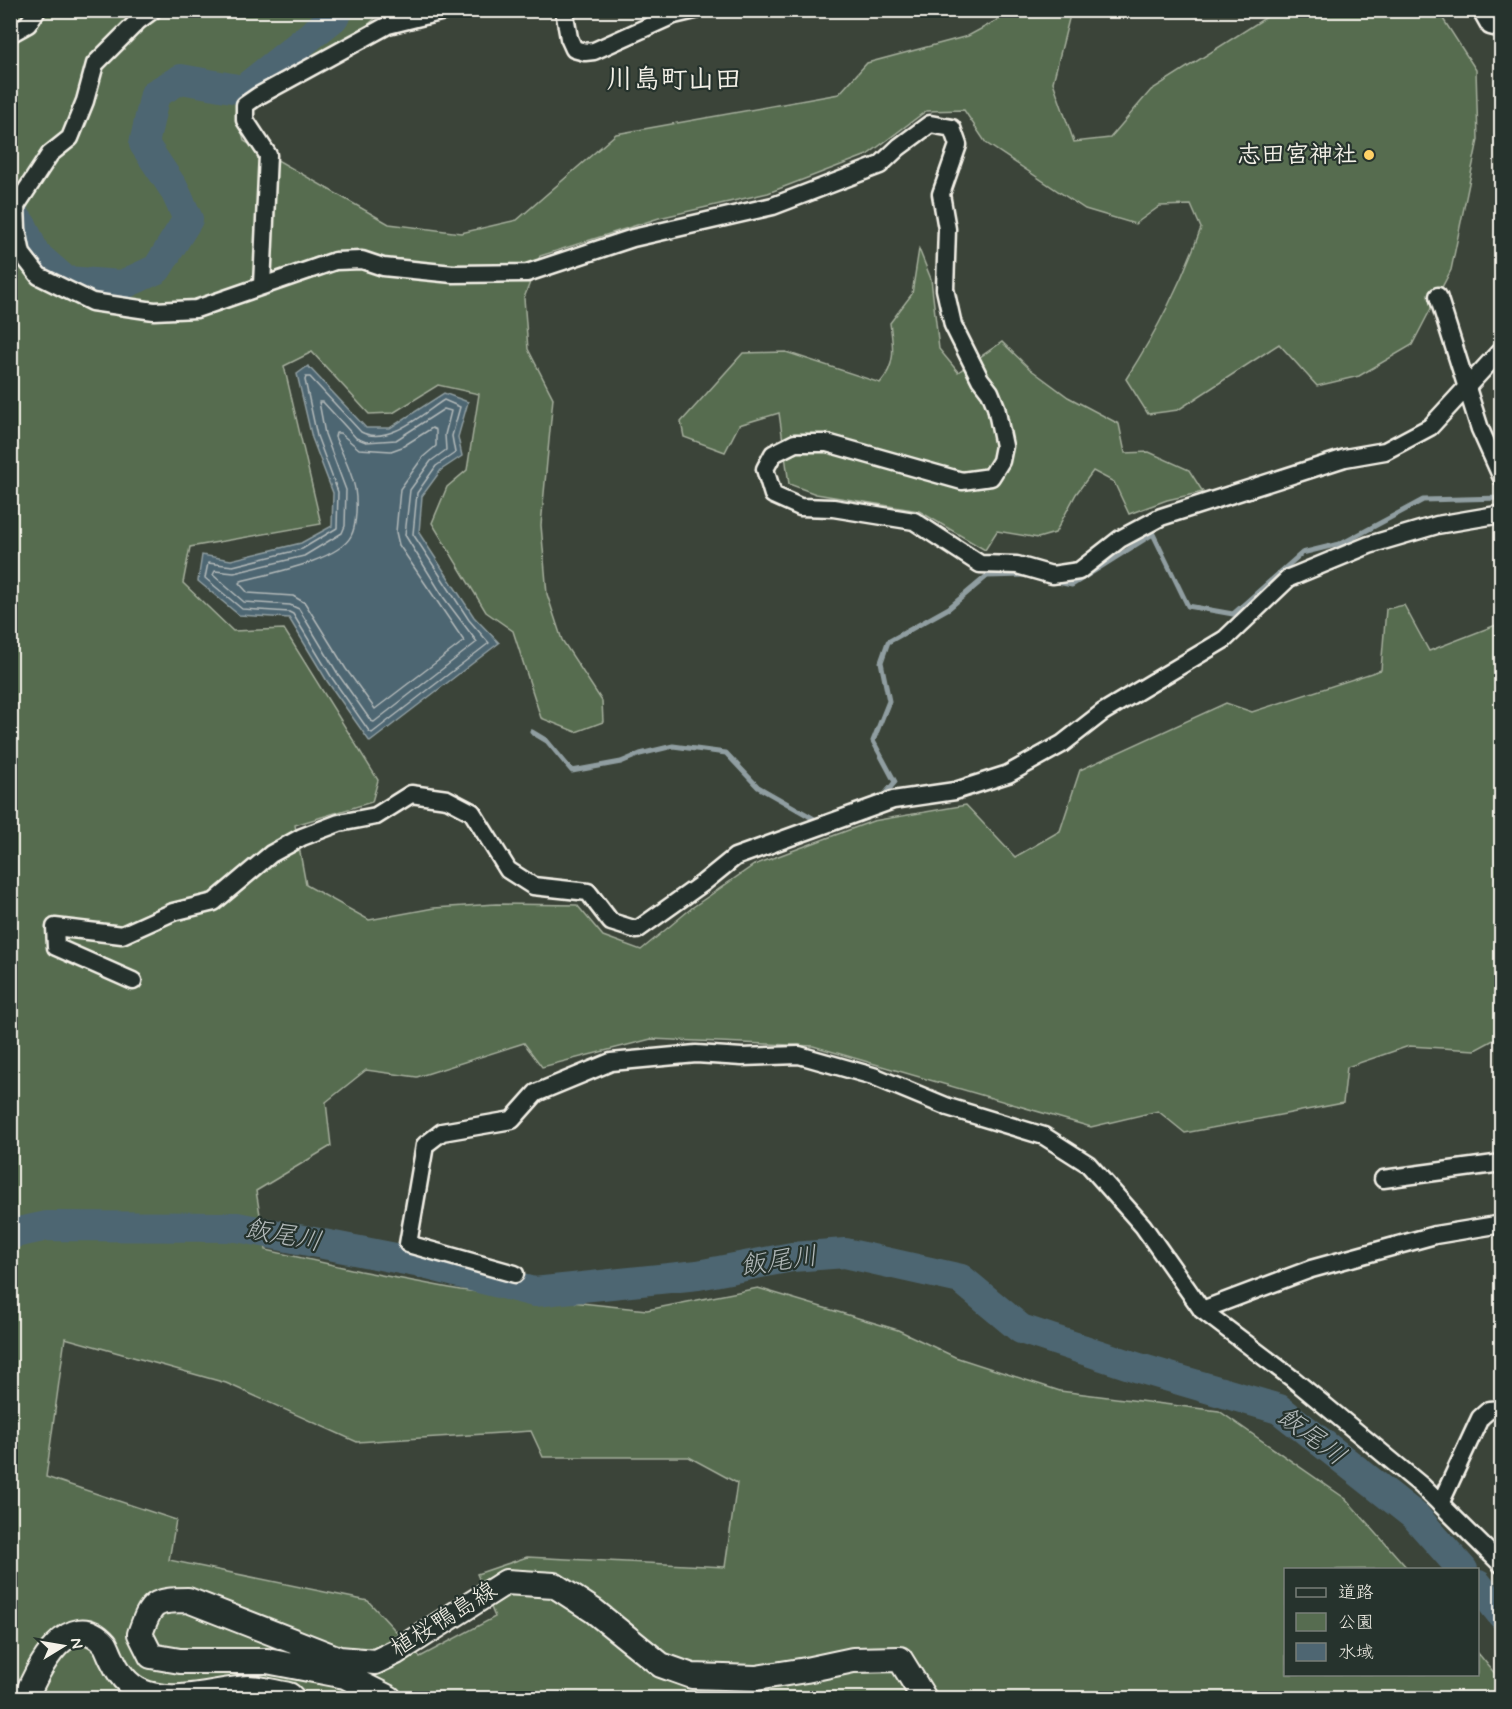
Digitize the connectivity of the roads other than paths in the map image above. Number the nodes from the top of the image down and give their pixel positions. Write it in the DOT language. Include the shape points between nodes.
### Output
graph roads {
  1 [pos="38,10"];
  2 [pos="153,10"];
  3 [pos="448,10"];
  4 [pos="564,10"];
  5 [pos="695,10"];
  6 [pos="1481,10"];
  7 [pos="1502,29"];
  8 [pos="10,34"];
  9 [pos="16,234"];
  10 [pos="262,285"];
  11 [pos="1438,296"];
  12 [pos="1502,349"];
  13 [pos="1467,389"];
  14 [pos="1502,478"];
  15 [pos="1502,514"];
  16 [pos="133,981"];
  17 [pos="1502,1163"];
  18 [pos="1383,1179"];
  19 [pos="1502,1224"];
  20 [pos="515,1274"];
  21 [pos="1202,1310"];
  22 [pos="1502,1409"];
  23 [pos="1440,1504"];
  24 [pos="1502,1565"];
  25 [pos="24,1694"];
  26 [pos="292,1698"];
  27 [pos="389,1698"];
  28 [pos="924,1698"];
  1 -- 8 [label="street" via="28,24"];
  2 -- 9 [label="street" via="95,64 70,138 51,154 16,206"];
  3 -- 10 [label="street" via="388,25 245,105 245,120 268,155"];
  4 -- 5 [label="street" via="574,49 585,52"];
  6 -- 7 [label="street" via="1490,26"];
  9 -- 10 [label="street" via="22,254 39,276 92,302 154,311 196,309"];
  10 -- 13 [label="street" via="335,261 362,260 383,267 453,274 527,273 633,238 773,206 880,165 930,124 952,128 958,145 941,194 948,229 945,289 953,325 996,406 1004,446 1000,461 991,477 962,481 827,443 795,443 774,454 765,469 773,495 800,507 833,508 914,521 981,564 1017,564 1052,575 1079,572 1120,539 1161,517 1346,458 1385,451 1430,427"];
  11 -- 13 [label="street"];
  12 -- 13 [label="street"];
  13 -- 14 [label="street"];
  15 -- 16 [label="street" via="1437,525 1369,545 1289,578 1226,639 1008,774 955,791 893,800 735,857 637,930 611,922 588,892 533,886 508,870 472,812 447,799 411,794 376,816 339,823 302,837 271,854 214,902 172,912 122,935 55,927 56,947"];
  17 -- 18 [label="street"];
  19 -- 21 [label="street" via="1435,1235 1311,1269"];
  20 -- 21 [label="street" via="408,1244 425,1145 442,1132 512,1120 536,1093 611,1062 696,1054 800,1055 873,1076 948,1107 1044,1136 1080,1158 1143,1226"];
  21 -- 23 [label="street" via="1293,1379"];
  22 -- 23 [label="street" via="1489,1410 1480,1418"];
  23 -- 24 [label="street"];
  25 -- 26 [label="main road" via="64,1637 76,1631 91,1634 105,1645 119,1673 135,1689 150,1694 180,1696 251,1688"];
  27 -- 28 [label="main road, 植桜鴨島線" via="345,1676 267,1661 180,1661 151,1656 140,1634 148,1612 162,1600 188,1600 339,1659 375,1662 506,1582 554,1585 594,1611 661,1665 692,1676 756,1678 853,1660 900,1659"];
}
